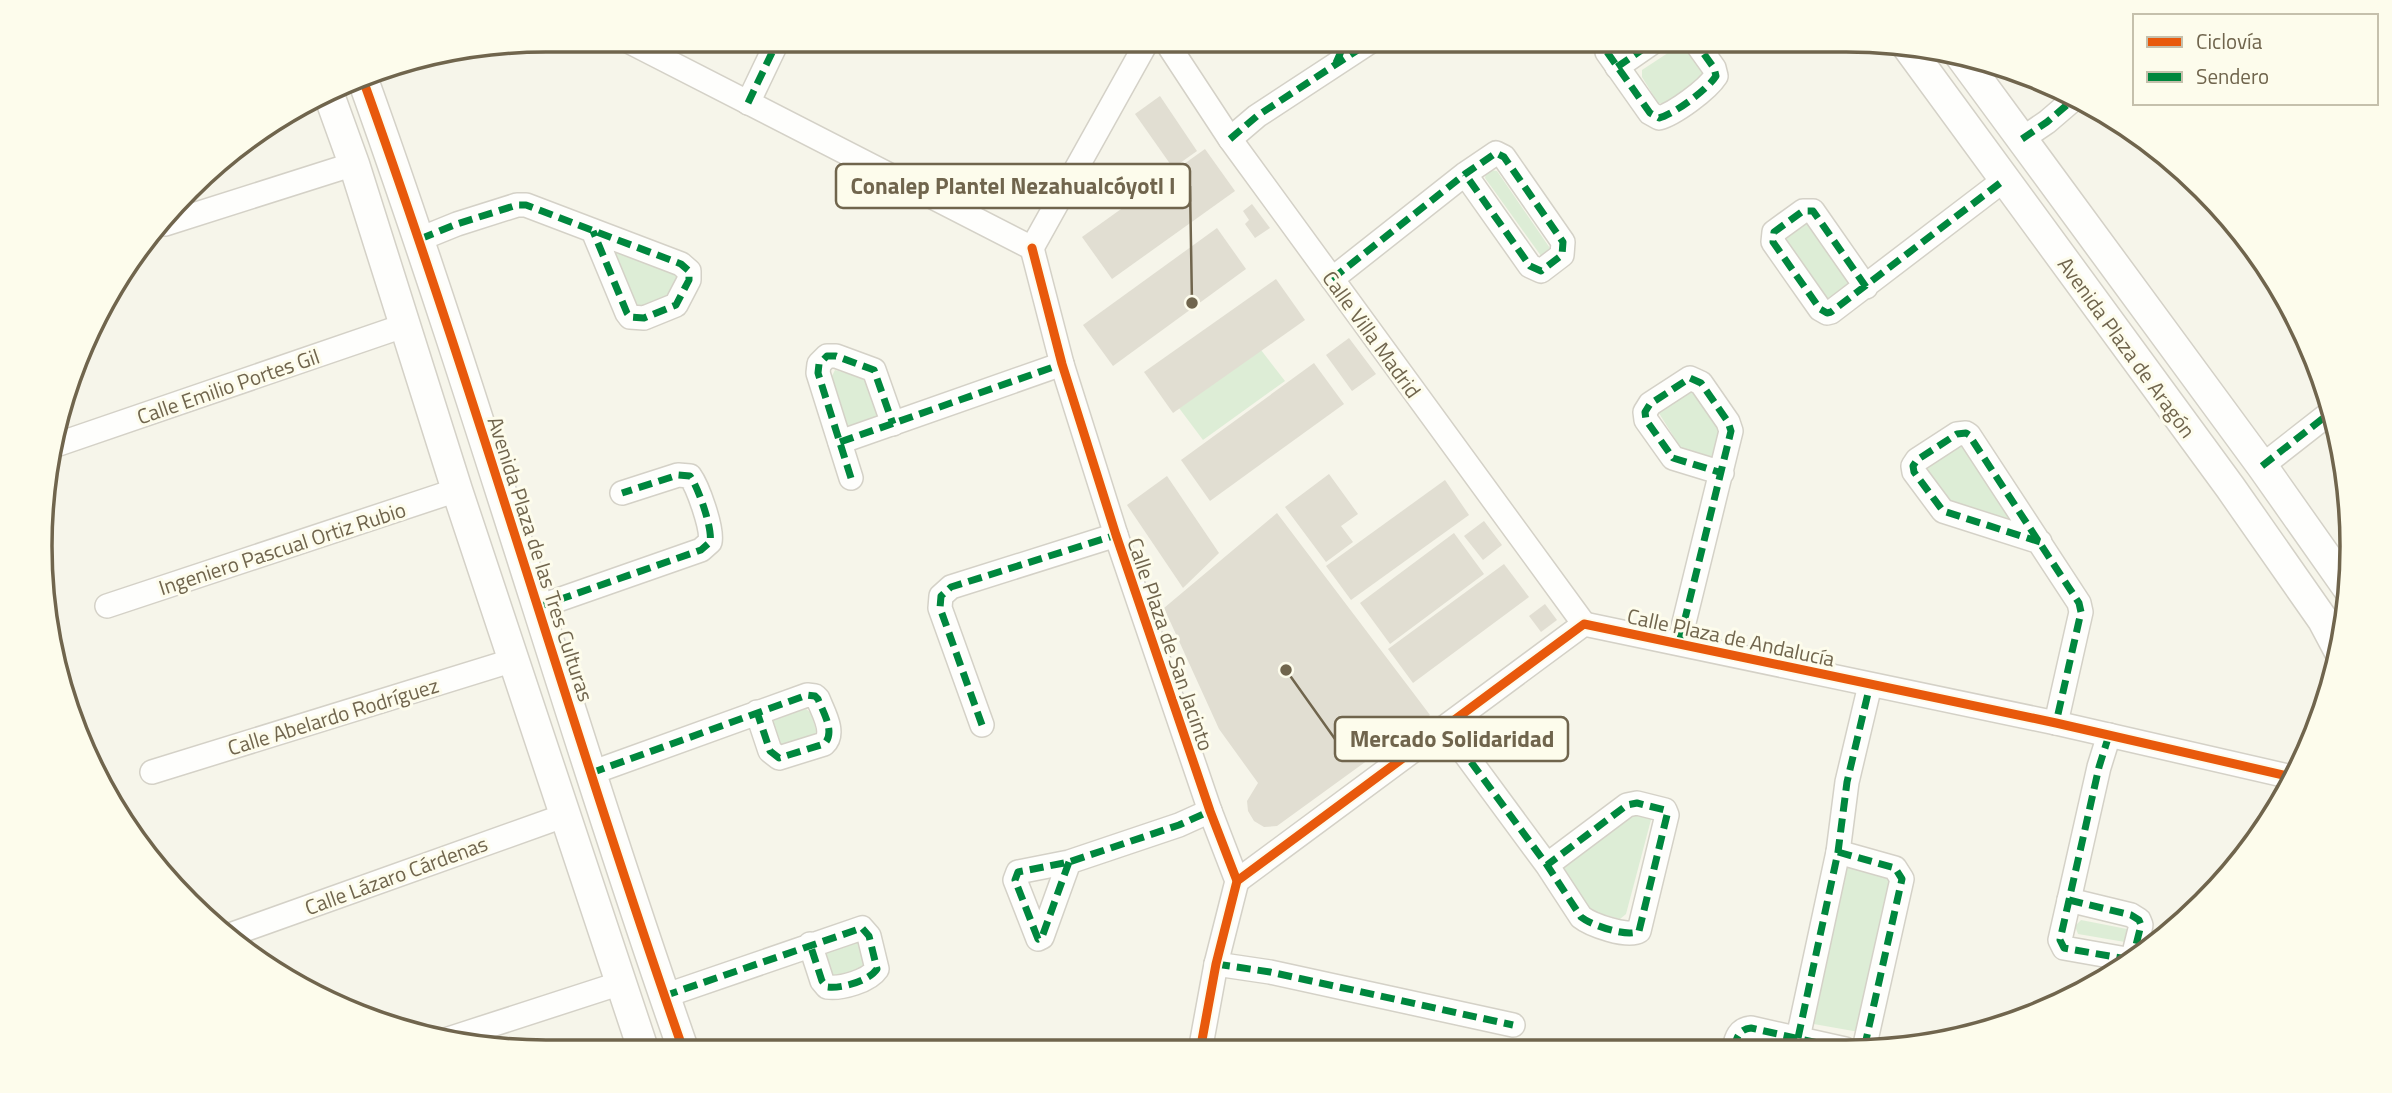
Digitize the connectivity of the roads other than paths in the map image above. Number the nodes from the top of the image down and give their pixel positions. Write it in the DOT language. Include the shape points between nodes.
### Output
graph roads {
  1 [pos="649,52"];
  2 [pos="772,52"];
  3 [pos="1141,52"];
  4 [pos="1173,52"];
  5 [pos="1341,52"];
  6 [pos="1354,52"];
  7 [pos="1630,52"];
  8 [pos="1703,52"];
  9 [pos="1916,58"];
  10 [pos="1336,63"];
  11 [pos="1970,68"];
  12 [pos="366,87"];
  13 [pos="331,101"];
  14 [pos="748,103"];
  15 [pos="2067,105"];
  16 [pos="1230,139"];
  17 [pos="2022,139"];
  18 [pos="354,164"];
  19 [pos="1465,174"];
  20 [pos="2004,180"];
  21 [pos="174,222"];
  22 [pos="593,231"];
  23 [pos="420,239"];
  24 [pos="1032,248"];
  25 [pos="1332,279"];
  26 [pos="1866,287"];
  27 [pos="405,325"];
  28 [pos="1062,364"];
  29 [pos="2323,418"];
  30 [pos="893,424"];
  31 [pos="64,442"];
  32 [pos="840,442"];
  33 [pos="2262,466"];
  34 [pos="1722,473"];
  35 [pos="851,478"];
  36 [pos="457,490"];
  37 [pos="621,493"];
  38 [pos="1116,535"];
  39 [pos="2040,542"];
  40 [pos="2338,574"];
  41 [pos="107,606"];
  42 [pos="538,607"];
  43 [pos="1584,624"];
  44 [pos="2331,635"];
  45 [pos="1679,643"];
  46 [pos="514,660"];
  47 [pos="1870,685"];
  48 [pos="757,712"];
  49 [pos="2056,723"];
  50 [pos="982,725"];
  51 [pos="1446,728"];
  52 [pos="2109,735"];
  53 [pos="152,772"];
  54 [pos="591,773"];
  55 [pos="2283,775"];
  56 [pos="1210,811"];
  57 [pos="566,815"];
  58 [pos="1838,852"];
  59 [pos="1069,862"];
  60 [pos="1547,865"];
  61 [pos="1237,881"];
  62 [pos="2069,900"];
  63 [pos="238,932"];
  64 [pos="810,944"];
  65 [pos="2136,946"];
  66 [pos="2119,957"];
  67 [pos="1216,964"];
  68 [pos="621,983"];
  69 [pos="664,996"];
  70 [pos="1513,1025"];
  71 [pos="465,1033"];
  72 [pos="1798,1038"];
  73 [pos="1866,1039"];
  74 [pos="640,1040"];
  75 [pos="680,1040"];
  76 [pos="1202,1040"];
  77 [pos="1737,1040"];
  78 [pos="1806,1040"];
  1 -- 14 [label="street"];
  2 -- 14 [label="street"];
  3 -- 24 [label="street"];
  4 -- 16 [label="street, Calle Villa Madrid"];
  5 -- 10 [label="street"];
  6 -- 10 [label="street"];
  7 -- 8 [label="street" via="1612,60 1650,113 1659,118 1710,85 1716,76"];
  9 -- 20 [label="street, Avenida Plaza de Aragón"];
  10 -- 16 [label="street"];
  11 -- 17 [label="street, Avenida Plaza de Aragón"];
  12 -- 23 [label="street, Avenida Plaza de las Tres Culturas"];
  13 -- 18 [label="street"];
  14 -- 24 [label="street"];
  15 -- 17 [label="street"];
  16 -- 25 [label="street, Calle Villa Madrid"];
  17 -- 33 [label="street, Avenida Plaza de Aragón"];
  18 -- 21 [label="street"];
  18 -- 27 [label="street"];
  19 -- 19 [label="street" via="1493,154 1502,154 1563,242 1562,255 1541,271 1530,266"];
  19 -- 25 [label="street"];
  20 -- 26 [label="street"];
  20 -- 44 [label="street, Avenida Plaza de Aragón" via="2230,488"];
  22 -- 23 [label="street" via="522,204"];
  23 -- 42 [label="street, Avenida Plaza de las Tres Culturas"];
  24 -- 28 [label="street, Calle Plaza de San Jacinto"];
  25 -- 43 [label="street, Calle Villa Madrid"];
  26 -- 26 [label="street" via="1810,210 1776,228 1773,242 1823,312 1830,312"];
  27 -- 31 [label="street, Calle Emilio Portes Gil"];
  27 -- 36 [label="street"];
  28 -- 30 [label="street"];
  28 -- 38 [label="street, Calle Plaza de San Jacinto"];
  29 -- 33 [label="street"];
  30 -- 32 [label="street"];
  30 -- 32 [label="street" via="874,370 827,356 818,373"];
  32 -- 35 [label="street"];
  33 -- 40 [label="street, Avenida Plaza de Aragón"];
  34 -- 45 [label="street"];
  36 -- 41 [label="street, Ingeniero Pascual Ortiz Rubio"];
  36 -- 46 [label="street"];
  37 -- 42 [label="street" via="678,475 690,476 711,531 710,542 701,550"];
  38 -- 50 [label="street" via="951,587 941,596 940,608"];
  38 -- 56 [label="street, Calle Plaza de San Jacinto"];
  39 -- 39 [label="street" via="1966,433 1957,433 1913,466 1943,511"];
  39 -- 49 [label="street" via="2081,607"];
  42 -- 54 [label="street, Avenida Plaza de las Tres Culturas"];
  43 -- 45 [label="street, Calle Plaza de Andalucía"];
  43 -- 51 [label="street"];
  45 -- 47 [label="street, Calle Plaza de Andalucía"];
  46 -- 53 [label="street, Calle Abelardo Rodríguez"];
  46 -- 57 [label="street"];
  47 -- 49 [label="street, Calle Plaza de Andalucía"];
  47 -- 58 [label="street" via="1847,782"];
  48 -- 54 [label="street"];
  49 -- 52 [label="street, Calle Plaza de Andalucía"];
  51 -- 60 [label="street"];
  51 -- 61 [label="street"];
  52 -- 55 [label="street, Calle Plaza de Andalucía"];
  52 -- 62 [label="street"];
  54 -- 69 [label="street, Avenida Plaza de las Tres Culturas"];
  56 -- 59 [label="street"];
  56 -- 61 [label="street, Calle Plaza de San Jacinto"];
  57 -- 63 [label="street, Calle Lázaro Cárdenas"];
  57 -- 68 [label="street"];
  58 -- 72 [label="street"];
  58 -- 73 [label="street" via="1895,868 1902,880"];
  60 -- 60 [label="street" via="1627,805 1665,810 1641,928 1633,935 1584,920"];
  61 -- 67 [label="street"];
  62 -- 65 [label="street" via="2139,920"];
  62 -- 66 [label="street" via="2062,946"];
  64 -- 69 [label="street"];
  67 -- 70 [label="street"];
  67 -- 76 [label="street"];
  68 -- 71 [label="street"];
  68 -- 74 [label="street"];
  69 -- 75 [label="street, Avenida Plaza de las Tres Culturas"];
  72 -- 77 [label="street" via="1746,1028"];
  72 -- 78 [label="street"];
}
